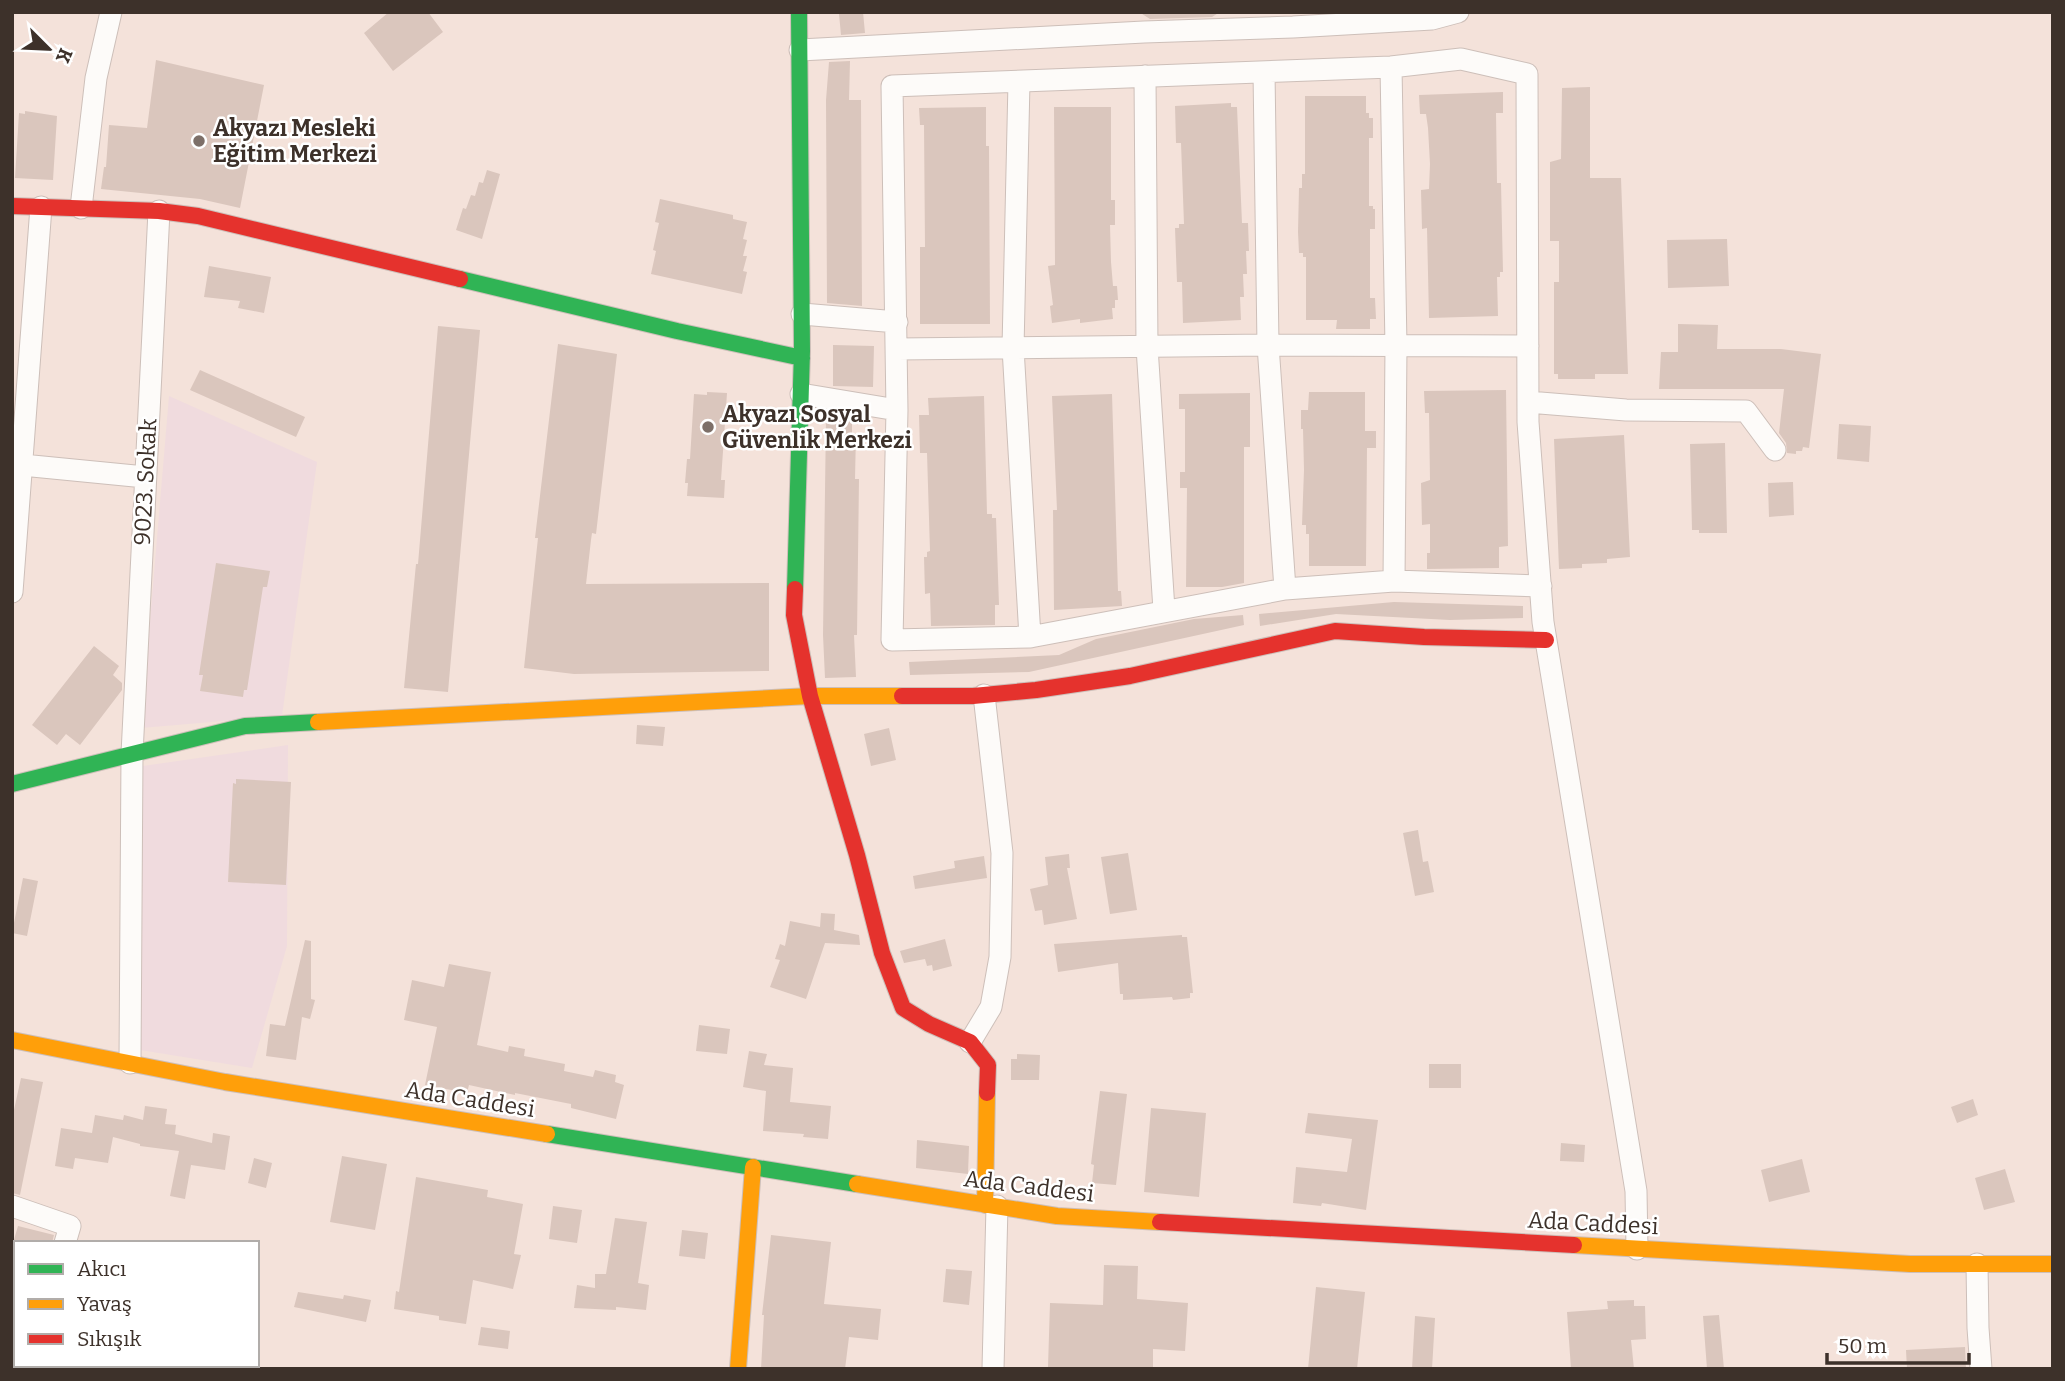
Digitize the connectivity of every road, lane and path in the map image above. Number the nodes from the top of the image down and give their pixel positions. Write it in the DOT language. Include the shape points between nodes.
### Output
graph roads {
  1 [pos="111,12"];
  2 [pos="799,12"];
  3 [pos="1458,12"];
  4 [pos="800,50"];
  5 [pos="1391,67"];
  6 [pos="1265,72"];
  7 [pos="1145,76"];
  8 [pos="1019,82"];
  9 [pos="12,206"];
  10 [pos="41,206"];
  11 [pos="81,208"];
  12 [pos="159,211"];
  13 [pos="802,314"];
  14 [pos="897,322"];
  15 [pos="1268,345"];
  16 [pos="1396,346"];
  17 [pos="1528,346"];
  18 [pos="1147,347"];
  19 [pos="1013,348"];
  20 [pos="897,349"];
  21 [pos="802,358"];
  22 [pos="801,394"];
  23 [pos="1528,402"];
  24 [pos="897,410"];
  25 [pos="1775,450"];
  26 [pos="16,465"];
  27 [pos="145,478"];
  28 [pos="1394,581"];
  29 [pos="1541,586"];
  30 [pos="1285,589"];
  31 [pos="12,592"];
  32 [pos="1164,610"];
  33 [pos="1030,637"];
  34 [pos="1546,640"];
  35 [pos="985,695"];
  36 [pos="810,696"];
  37 [pos="132,754"];
  38 [pos="12,784"];
  39 [pos="12,1040"];
  40 [pos="970,1042"];
  41 [pos="130,1063"];
  42 [pos="753,1167"];
  43 [pos="991,1205"];
  44 [pos="12,1206"];
  45 [pos="66,1241"];
  46 [pos="1637,1249"];
  47 [pos="1977,1264"];
  48 [pos="2053,1264"];
  49 [pos="738,1369"];
  50 [pos="993,1369"];
  51 [pos="1981,1369"];
  1 -- 11 [label="street" via="96,78"];
  2 -- 4 [label="main road"];
  3 -- 4 [label="street" via="1432,19"];
  4 -- 13 [label="main road"];
  5 -- 6 [label="street"];
  5 -- 16 [label="street"];
  5 -- 17 [label="street" via="1461,59 1527,74"];
  6 -- 7 [label="street"];
  6 -- 15 [label="street"];
  7 -- 8 [label="street"];
  7 -- 18 [label="street"];
  8 -- 14 [label="street" via="892,86"];
  8 -- 19 [label="street"];
  9 -- 10 [label="main road"];
  10 -- 11 [label="main road"];
  10 -- 26 [label="street"];
  11 -- 12 [label="main road"];
  12 -- 21 [label="main road" via="198,216"];
  12 -- 27 [label="street, 9023. Sokak"];
  13 -- 14 [label="street"];
  13 -- 21 [label="main road"];
  14 -- 20 [label="street"];
  15 -- 16 [label="street"];
  15 -- 18 [label="street"];
  15 -- 30 [label="street"];
  16 -- 17 [label="street"];
  16 -- 28 [label="street"];
  17 -- 23 [label="street"];
  18 -- 19 [label="street"];
  18 -- 32 [label="street"];
  19 -- 20 [label="street"];
  19 -- 33 [label="street"];
  20 -- 24 [label="street"];
  21 -- 22 [label="main road"];
  22 -- 24 [label="street"];
  22 -- 36 [label="main road" via="794,615"];
  23 -- 25 [label="street" via="1626,410 1746,411"];
  23 -- 29 [label="street"];
  24 -- 33 [label="street" via="892,640"];
  26 -- 27 [label="street"];
  26 -- 31 [label="street"];
  27 -- 37 [label="street, 9023. Sokak"];
  28 -- 29 [label="street"];
  28 -- 30 [label="street"];
  29 -- 34 [label="street"];
  30 -- 32 [label="street"];
  32 -- 33 [label="street"];
  34 -- 35 [label="main road" via="1335,631 1130,676"];
  34 -- 46 [label="street" via="1636,1191"];
  35 -- 36 [label="main road"];
  35 -- 40 [label="street" via="1002,853 1000,957 991,1007"];
  36 -- 37 [label="main road" via="245,726"];
  36 -- 40 [label="main road" via="882,953 903,1008"];
  37 -- 38 [label="main road"];
  37 -- 41 [label="street, 9023. Sokak"];
  39 -- 41 [label="main road, Ada Caddesi"];
  40 -- 43 [label="main road" via="988,1065"];
  41 -- 42 [label="main road, Ada Caddesi" via="238,1085"];
  42 -- 43 [label="main road, Ada Caddesi"];
  42 -- 49 [label="main road"];
  43 -- 46 [label="main road, Ada Caddesi" via="1056,1216"];
  43 -- 50 [label="street"];
  44 -- 45 [label="street" via="70,1226"];
  46 -- 47 [label="main road, Ada Caddesi"];
  47 -- 48 [label="main road, Ada Caddesi"];
  47 -- 51 [label="street"];
}
